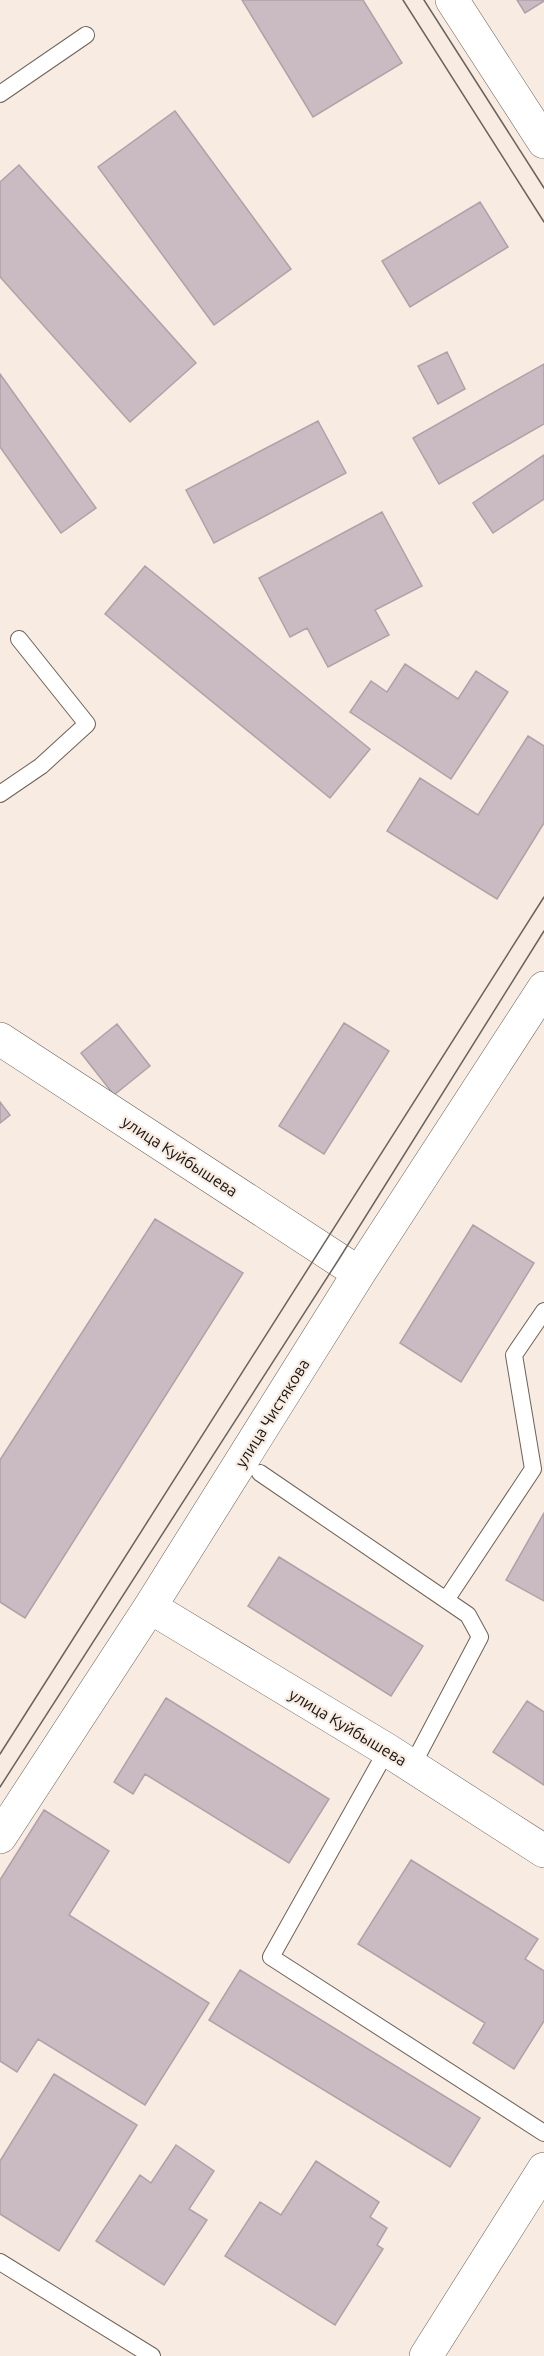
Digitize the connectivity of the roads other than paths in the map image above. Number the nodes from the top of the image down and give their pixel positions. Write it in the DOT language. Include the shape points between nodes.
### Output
graph roads {
  1 [pos="452,0"];
  2 [pos="86,35"];
  3 [pos="0,94"];
  4 [pos="544,142"];
  5 [pos="20,639"];
  6 [pos="0,794"];
  7 [pos="544,988"];
  8 [pos="0,1039"];
  9 [pos="359,1273"];
  10 [pos="544,1311"];
  11 [pos="260,1473"];
  12 [pos="446,1600"];
  13 [pos="150,1607"];
  14 [pos="399,1758"];
  15 [pos="0,1837"];
  16 [pos="544,1851"];
  17 [pos="544,2133"];
  18 [pos="544,2169"];
  19 [pos="0,2262"];
  20 [pos="152,2356"];
  21 [pos="426,2356"];
  1 -- 4 [label="street"];
  2 -- 3 [label="lane"];
  5 -- 6 [label="lane" via="87,724 41,766"];
  7 -- 9 [label="street, улица Чистякова"];
  8 -- 9 [label="street, улица Куйбышева"];
  9 -- 13 [label="street, улица Чистякова"];
  10 -- 12 [label="lane" via="514,1355 533,1469"];
  11 -- 12 [label="lane"];
  12 -- 14 [label="lane" via="468,1615 480,1637"];
  13 -- 14 [label="street, улица Куйбышева"];
  13 -- 15 [label="street, улица Чистякова"];
  14 -- 16 [label="street, улица Куйбышева"];
  14 -- 17 [label="lane" via="271,1957"];
  18 -- 21 [label="street"];
  19 -- 20 [label="lane"];
}
